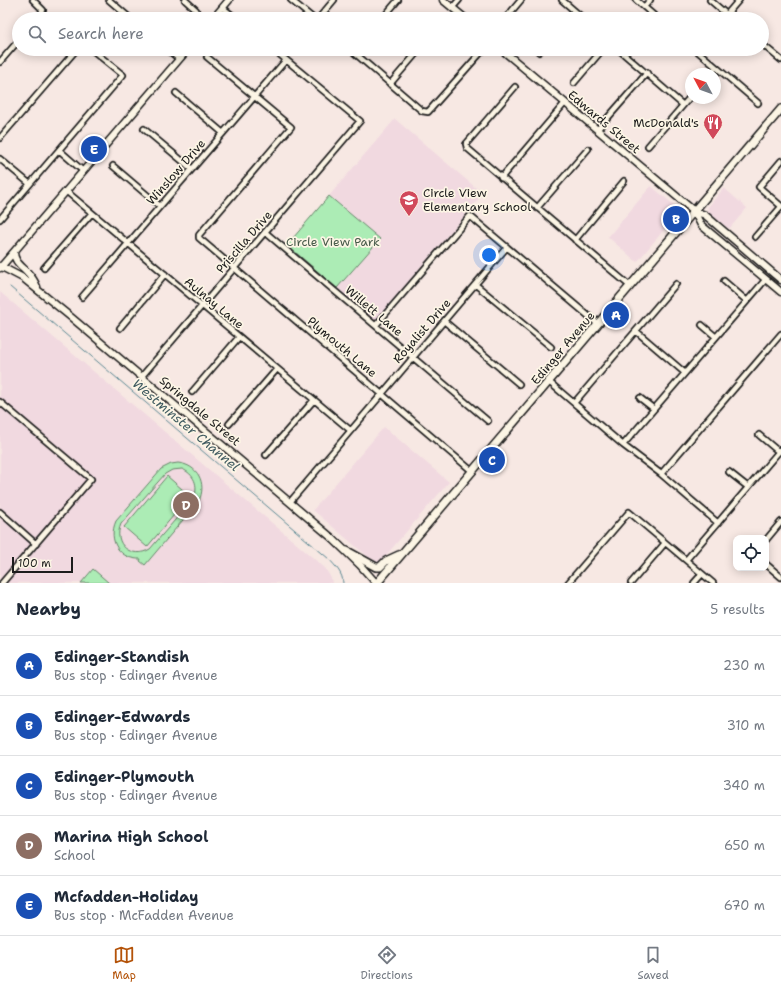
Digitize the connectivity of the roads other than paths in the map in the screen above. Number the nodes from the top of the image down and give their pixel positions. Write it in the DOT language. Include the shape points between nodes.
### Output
graph roads {
  1 [pos="32,0"];
  2 [pos="108,0"];
  3 [pos="184,0"];
  4 [pos="229,0"];
  5 [pos="291,0"];
  6 [pos="334,0"];
  7 [pos="398,0"];
  8 [pos="443,0"];
  9 [pos="459,0"];
  10 [pos="521,0"];
  11 [pos="562,0"];
  12 [pos="636,0"];
  13 [pos="650,0"];
  14 [pos="710,0"];
  15 [pos="739,0"];
  16 [pos="644,7"];
  17 [pos="223,8"];
  18 [pos="452,8"];
  19 [pos="196,10"];
  20 [pos="574,11"];
  21 [pos="43,12"];
  22 [pos="123,12"];
  23 [pos="219,12"];
  24 [pos="228,12"];
  25 [pos="306,12"];
  26 [pos="324,12"];
  27 [pos="388,12"];
  28 [pos="457,12"];
  29 [pos="511,12"];
  30 [pos="650,12"];
  31 [pos="725,12"];
  32 [pos="729,12"];
  33 [pos="12,48"];
  34 [pos="769,50"];
  35 [pos="71,56"];
  36 [pos="100,56"];
  37 [pos="175,56"];
  38 [pos="182,56"];
  39 [pos="281,56"];
  40 [pos="360,56"];
  41 [pos="414,56"];
  42 [pos="478,56"];
  43 [pos="509,56"];
  44 [pos="597,56"];
  45 [pos="626,56"];
  46 [pos="703,56"];
  47 [pos="207,57"];
  48 [pos="179,59"];
  49 [pos="286,60"];
  50 [pos="781,60"];
  51 [pos="0,62"];
  52 [pos="716,67"];
  53 [pos="647,73"];
  54 [pos="574,83"];
  55 [pos="390,84"];
  56 [pos="515,87"];
  57 [pos="176,92"];
  58 [pos="255,96"];
  59 [pos="565,103"];
  60 [pos="685,103"];
  61 [pos="758,103"];
  62 [pos="683,105"];
  63 [pos="781,109"];
  64 [pos="144,129"];
  65 [pos="597,130"];
  66 [pos="223,133"];
  67 [pos="0,138"];
  68 [pos="648,146"];
  69 [pos="588,149"];
  70 [pos="59,150"];
  71 [pos="0,159"];
  72 [pos="781,161"];
  73 [pos="113,166"];
  74 [pos="192,170"];
  75 [pos="83,171"];
  76 [pos="501,178"];
  77 [pos="624,181"];
  78 [pos="30,184"];
  79 [pos="66,191"];
  80 [pos="160,206"];
  81 [pos="781,206"];
  82 [pos="537,208"];
  83 [pos="694,211"];
  84 [pos="92,213"];
  85 [pos="0,219"];
  86 [pos="265,232"];
  87 [pos="755,237"];
  88 [pos="574,240"];
  89 [pos="128,243"];
  90 [pos="507,247"];
  91 [pos="14,252"];
  92 [pos="1,267"];
  93 [pos="44,268"];
  94 [pos="234,268"];
  95 [pos="165,274"];
  96 [pos="766,279"];
  97 [pos="781,280"];
  98 [pos="724,281"];
  99 [pos="476,284"];
  100 [pos="676,284"];
  101 [pos="630,286"];
  102 [pos="40,292"];
  103 [pos="781,292"];
  104 [pos="82,298"];
  105 [pos="747,301"];
  106 [pos="202,306"];
  107 [pos="444,321"];
  108 [pos="598,324"];
  109 [pos="702,325"];
  110 [pos="376,326"];
  111 [pos="120,328"];
  112 [pos="636,331"];
  113 [pos="781,334"];
  114 [pos="240,337"];
  115 [pos="716,337"];
  116 [pos="551,347"];
  117 [pos="413,357"];
  118 [pos="277,368"];
  119 [pos="685,373"];
  120 [pos="142,376"];
  121 [pos="548,382"];
  122 [pos="519,384"];
  123 [pos="192,392"];
  124 [pos="381,394"];
  125 [pos="640,398"];
  126 [pos="314,400"];
  127 [pos="0,402"];
  128 [pos="574,403"];
  129 [pos="654,409"];
  130 [pos="488,421"];
  131 [pos="229,424"];
  132 [pos="350,430"];
  133 [pos="759,435"];
  134 [pos="623,445"];
  135 [pos="780,450"];
  136 [pos="266,454"];
  137 [pos="472,471"];
  138 [pos="729,472"];
  139 [pos="661,474"];
  140 [pos="748,488"];
  141 [pos="290,502"];
  142 [pos="0,512"];
  143 [pos="781,522"];
  144 [pos="718,523"];
  145 [pos="769,536"];
  146 [pos="665,543"];
  147 [pos="36,544"];
  148 [pos="347,551"];
  149 [pos="402,553"];
  150 [pos="686,560"];
  151 [pos="769,566"];
  152 [pos="702,574"];
  153 [pos="781,576"];
  154 [pos="2,583"];
  155 [pos="376,583"];
  156 [pos="568,583"];
  157 [pos="631,583"];
  158 [pos="694,583"];
  159 [pos="713,583"];
  1 -- 21 [label="street" via="43,8"];
  2 -- 22 [label="street"];
  3 -- 19 [label="street"];
  4 -- 17 [label="main road"];
  5 -- 25 [label="street"];
  6 -- 26 [label="street"];
  7 -- 27 [label="street"];
  8 -- 18 [label="main road"];
  9 -- 18 [label="street"];
  10 -- 29 [label="street"];
  11 -- 20 [label="street"];
  12 -- 16 [label="street"];
  13 -- 16 [label="street"];
  14 -- 31 [label="street"];
  15 -- 32 [label="street"];
  16 -- 30 [label="street"];
  17 -- 23 [label="main road"];
  17 -- 24 [label="street"];
  18 -- 28 [label="main road"];
  33 -- 51 [label="street"];
  34 -- 50 [label="street"];
  35 -- 67 [label="street"];
  36 -- 70 [label="street" via="123,75"];
  37 -- 48 [label="street"];
  38 -- 48 [label="main road"];
  39 -- 49 [label="street"];
  40 -- 55 [label="street"];
  41 -- 55 [label="street"];
  42 -- 55 [label="street" via="428,112"];
  43 -- 59 [label="main road, Edwards Street"];
  44 -- 54 [label="street"];
  45 -- 53 [label="street"];
  46 -- 52 [label="street"];
  47 -- 58 [label="street"];
  48 -- 75 [label="main road"];
  49 -- 58 [label="street, Winslow Drive"];
  49 -- 86 [label="street, Priscilla Drive" via="360,122"];
  52 -- 61 [label="street"];
  53 -- 62 [label="street"];
  53 -- 65 [label="street"];
  56 -- 76 [label="street" via="466,146"];
  57 -- 66 [label="street"];
  58 -- 66 [label="street, Winslow Drive"];
  58 -- 94 [label="street, Plymouth Lane" via="291,127 199,235 199,238"];
  59 -- 65 [label="main road, Edwards Street"];
  59 -- 76 [label="street"];
  60 -- 62 [label="street"];
  62 -- 68 [label="street"];
  63 -- 83 [label="main road, Edinger Avenue"];
  64 -- 74 [label="street"];
  65 -- 83 [label="main road, Edwards Street"];
  66 -- 74 [label="street, Winslow Drive"];
  69 -- 82 [label="street"];
  70 -- 75 [label="street"];
  70 -- 78 [label="street"];
  71 -- 78 [label="street"];
  72 -- 81 [label="street" via="759,187"];
  73 -- 80 [label="street"];
  74 -- 80 [label="street, Winslow Drive"];
  75 -- 79 [label="main road"];
  76 -- 82 [label="street"];
  77 -- 88 [label="street"];
  78 -- 85 [label="street"];
  79 -- 84 [label="street, Aulnay Lane"];
  79 -- 91 [label="main road"];
  80 -- 89 [label="street, Winslow Drive"];
  81 -- 87 [label="street"];
  82 -- 88 [label="street"];
  83 -- 96 [label="main road, Edwards Street" via="701,225"];
  83 -- 97 [label="main road, Edwards Street" via="705,215"];
  83 -- 101 [label="main road, Edinger Avenue"];
  84 -- 89 [label="street, Aulnay Lane"];
  84 -- 93 [label="street"];
  86 -- 94 [label="street, Priscilla Drive"];
  86 -- 110 [label="street, Willett Lane"];
  88 -- 101 [label="street"];
  89 -- 95 [label="street, Aulnay Lane"];
  89 -- 104 [label="street, Winslow Drive"];
  90 -- 99 [label="street, Royalist Drive"];
  90 -- 108 [label="street"];
  90 -- 110 [label="street" via="470,216"];
  91 -- 92 [label="main road"];
  91 -- 102 [label="main road" via="17,263 29,274"];
  92 -- 102 [label="main road, Springdale Street" via="23,278"];
  94 -- 106 [label="street, Priscilla Drive"];
  94 -- 124 [label="street, Plymouth Lane"];
  95 -- 106 [label="street, Aulnay Lane"];
  95 -- 111 [label="street"];
  96 -- 103 [label="main road, Edwards Street"];
  96 -- 105 [label="street"];
  98 -- 105 [label="street"];
  99 -- 107 [label="street, Royalist Drive"];
  99 -- 116 [label="street"];
  100 -- 112 [label="street"];
  101 -- 108 [label="main road, Edinger Avenue"];
  102 -- 120 [label="main road, Springdale Street"];
  105 -- 115 [label="street"];
  106 -- 114 [label="street, Aulnay Lane"];
  106 -- 120 [label="street, Priscilla Drive"];
  107 -- 117 [label="street, Royalist Drive"];
  107 -- 122 [label="street"];
  108 -- 121 [label="main road, Edinger Avenue"];
  109 -- 115 [label="street"];
  110 -- 117 [label="street, Willett Lane"];
  112 -- 119 [label="street"];
  112 -- 128 [label="street"];
  113 -- 139 [label="street"];
  114 -- 118 [label="street, Aulnay Lane"];
  114 -- 123 [label="street"];
  115 -- 119 [label="street"];
  117 -- 124 [label="street, Royalist Drive"];
  117 -- 130 [label="street, Willett Lane"];
  118 -- 126 [label="street, Aulnay Lane"];
  118 -- 131 [label="street"];
  119 -- 129 [label="street"];
  120 -- 141 [label="main road, Springdale Street"];
  121 -- 128 [label="street"];
  121 -- 137 [label="main road, Edinger Avenue"];
  124 -- 132 [label="street, Royalist Drive"];
  124 -- 137 [label="street, Plymouth Lane"];
  125 -- 129 [label="street"];
  126 -- 132 [label="street, Aulnay Lane"];
  126 -- 136 [label="street"];
  127 -- 147 [label="street" via="91,479"];
  128 -- 134 [label="street"];
  129 -- 134 [label="street"];
  132 -- 141 [label="street, Royalist Drive"];
  133 -- 135 [label="street"];
  134 -- 139 [label="street"];
  135 -- 140 [label="street"];
  137 -- 149 [label="main road, Edinger Avenue"];
  138 -- 140 [label="street"];
  139 -- 144 [label="street"];
  140 -- 144 [label="street"];
  141 -- 148 [label="main road, Springdale Street"];
  142 -- 147 [label="street"];
  143 -- 145 [label="street"];
  144 -- 150 [label="street"];
  146 -- 150 [label="street"];
  146 -- 156 [label="street" via="628,512"];
  146 -- 157 [label="street"];
  147 -- 154 [label="street"];
  148 -- 149 [label="main road" via="376,567"];
  148 -- 155 [label="main road, Springdale Street"];
  149 -- 155 [label="main road, Edinger Avenue"];
  150 -- 152 [label="street"];
  151 -- 153 [label="street"];
  152 -- 158 [label="street"];
  152 -- 159 [label="street"];
}
